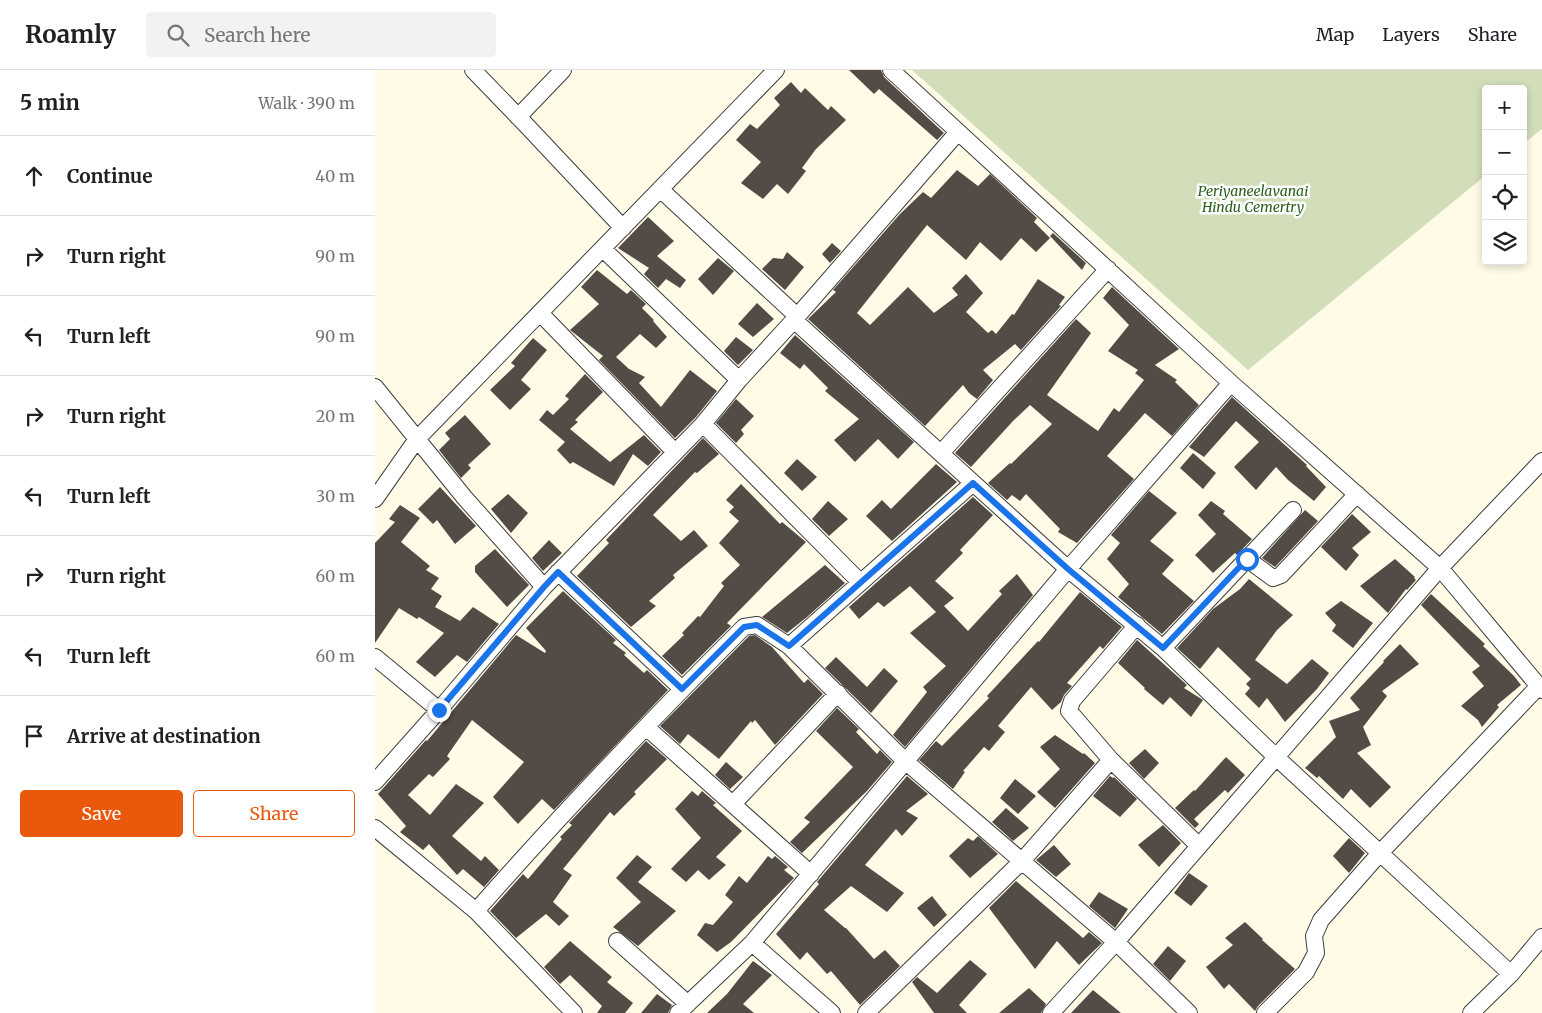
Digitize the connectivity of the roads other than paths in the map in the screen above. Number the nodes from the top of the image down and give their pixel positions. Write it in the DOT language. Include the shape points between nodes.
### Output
graph roads {
  1 [pos="473,70"];
  2 [pos="563,70"];
  3 [pos="776,70"];
  4 [pos="891,70"];
  5 [pos="518,116"];
  6 [pos="958,132"];
  7 [pos="660,189"];
  8 [pos="623,228"];
  9 [pos="603,249"];
  10 [pos="1108,269"];
  11 [pos="540,314"];
  12 [pos="796,318"];
  13 [pos="739,380"];
  14 [pos="1231,383"];
  15 [pos="375,387"];
  16 [pos="703,424"];
  17 [pos="417,440"];
  18 [pos="675,452"];
  19 [pos="941,453"];
  20 [pos="1542,461"];
  21 [pos="973,483"];
  22 [pos="1357,494"];
  23 [pos="375,498"];
  24 [pos="1293,510"];
  25 [pos="1247,559"];
  26 [pos="1440,568"];
  27 [pos="1068,569"];
  28 [pos="558,572"];
  29 [pos="860,582"];
  30 [pos="544,587"];
  31 [pos="1137,625"];
  32 [pos="789,646"];
  33 [pos="1163,648"];
  34 [pos="375,657"];
  35 [pos="1540,688"];
  36 [pos="682,689"];
  37 [pos="838,693"];
  38 [pos="439,710"];
  39 [pos="646,727"];
  40 [pos="1276,756"];
  41 [pos="1111,760"];
  42 [pos="905,761"];
  43 [pos="375,782"];
  44 [pos="733,804"];
  45 [pos="375,828"];
  46 [pos="1199,846"];
  47 [pos="1380,853"];
  48 [pos="1022,861"];
  49 [pos="811,874"];
  50 [pos="476,911"];
  51 [pos="1542,937"];
  52 [pos="617,940"];
  53 [pos="1116,942"];
  54 [pos="753,943"];
  55 [pos="1511,974"];
  56 [pos="683,1008"];
  57 [pos="574,1013"];
  58 [pos="832,1013"];
  59 [pos="866,1013"];
  60 [pos="1051,1013"];
  61 [pos="1189,1013"];
  62 [pos="1265,1013"];
  63 [pos="1471,1013"];
  1 -- 5 [label="street"];
  2 -- 5 [label="street"];
  3 -- 7 [label="street"];
  4 -- 6 [label="street"];
  5 -- 8 [label="street"];
  6 -- 10 [label="street"];
  6 -- 12 [label="street"];
  7 -- 8 [label="street"];
  7 -- 12 [label="street"];
  8 -- 9 [label="street"];
  9 -- 11 [label="street"];
  9 -- 13 [label="street"];
  10 -- 14 [label="street"];
  10 -- 19 [label="street"];
  11 -- 17 [label="street"];
  11 -- 18 [label="street"];
  12 -- 13 [label="street"];
  12 -- 19 [label="street"];
  13 -- 16 [label="street"];
  14 -- 22 [label="street"];
  14 -- 27 [label="street"];
  15 -- 17 [label="street"];
  16 -- 18 [label="street"];
  16 -- 29 [label="street"];
  17 -- 23 [label="street"];
  17 -- 30 [label="street"];
  18 -- 28 [label="street"];
  19 -- 21 [label="street"];
  20 -- 26 [label="street"];
  21 -- 27 [label="street"];
  21 -- 29 [label="street"];
  22 -- 25 [label="street" via="1281,574 1273,578"];
  22 -- 26 [label="street"];
  24 -- 25 [label="street"];
  25 -- 33 [label="street"];
  26 -- 35 [label="street"];
  26 -- 40 [label="street"];
  27 -- 31 [label="street"];
  27 -- 42 [label="street"];
  28 -- 30 [label="street"];
  28 -- 36 [label="street"];
  29 -- 32 [label="street"];
  30 -- 38 [label="street"];
  31 -- 33 [label="street"];
  31 -- 41 [label="street" via="1072,702 1069,711"];
  32 -- 36 [label="street" via="757,625 744,627"];
  32 -- 37 [label="street"];
  33 -- 40 [label="street"];
  34 -- 38 [label="street"];
  35 -- 47 [label="street"];
  36 -- 39 [label="street"];
  37 -- 42 [label="street"];
  37 -- 44 [label="street"];
  38 -- 43 [label="street"];
  39 -- 44 [label="street"];
  39 -- 50 [label="street"];
  40 -- 46 [label="street"];
  40 -- 47 [label="street"];
  41 -- 46 [label="street"];
  41 -- 48 [label="street"];
  42 -- 48 [label="street"];
  42 -- 49 [label="street"];
  44 -- 49 [label="street"];
  45 -- 50 [label="street"];
  46 -- 53 [label="street"];
  47 -- 55 [label="street"];
  47 -- 62 [label="street" via="1321,920 1314,936 1316,953 1306,972"];
  48 -- 53 [label="street"];
  48 -- 59 [label="street"];
  49 -- 54 [label="street"];
  50 -- 57 [label="street"];
  51 -- 55 [label="street"];
  52 -- 56 [label="street"];
  53 -- 60 [label="street"];
  53 -- 61 [label="street"];
  54 -- 56 [label="street"];
  54 -- 58 [label="street"];
  55 -- 63 [label="street"];
}
